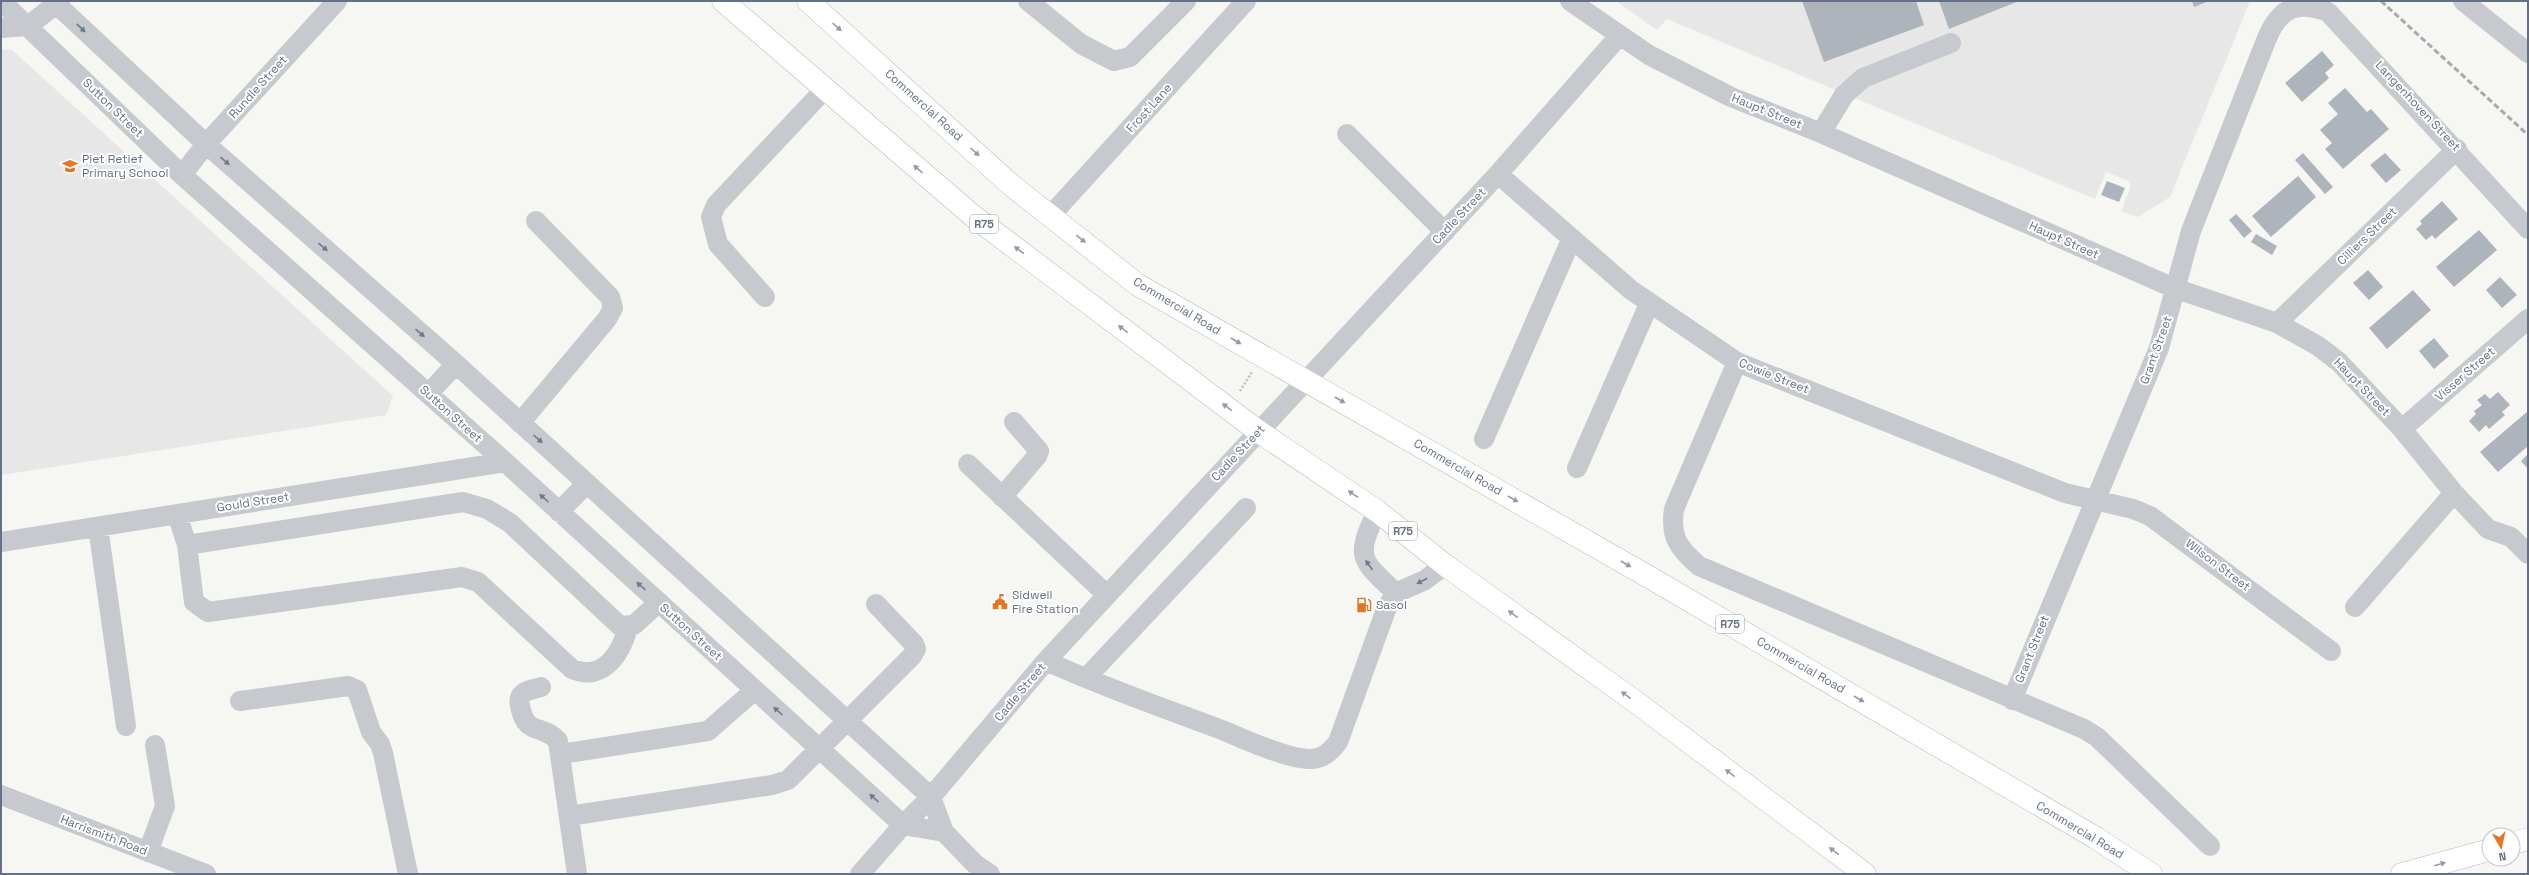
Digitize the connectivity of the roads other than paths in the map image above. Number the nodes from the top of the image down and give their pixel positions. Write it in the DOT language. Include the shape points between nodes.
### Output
graph roads {
  1 [pos="336,1"];
  2 [pos="722,1"];
  3 [pos="808,1"];
  4 [pos="1028,1"];
  5 [pos="1186,1"];
  6 [pos="1246,1"];
  7 [pos="1570,1"];
  8 [pos="2463,1"];
  9 [pos="56,2"];
  10 [pos="2296,4"];
  11 [pos="6,6"];
  12 [pos="28,26"];
  13 [pos="1,28"];
  14 [pos="1620,35"];
  15 [pos="1951,43"];
  16 [pos="2528,53"];
  17 [pos="825,89"];
  18 [pos="1821,133"];
  19 [pos="1347,134"];
  20 [pos="206,144"];
  21 [pos="2457,149"];
  22 [pos="1498,174"];
  23 [pos="182,175"];
  24 [pos="1051,215"];
  25 [pos="536,221"];
  26 [pos="2528,229"];
  27 [pos="1445,232"];
  28 [pos="1571,240"];
  29 [pos="2174,288"];
  30 [pos="765,297"];
  31 [pos="1649,304"];
  32 [pos="2528,319"];
  33 [pos="2277,323"];
  34 [pos="1738,362"];
  35 [pos="456,364"];
  36 [pos="1306,380"];
  37 [pos="428,394"];
  38 [pos="520,422"];
  39 [pos="1014,422"];
  40 [pos="2402,429"];
  41 [pos="1258,430"];
  42 [pos="1484,439"];
  43 [pos="505,462"];
  44 [pos="968,464"];
  45 [pos="1577,468"];
  46 [pos="587,483"];
  47 [pos="2454,493"];
  48 [pos="1002,497"];
  49 [pos="2094,498"];
  50 [pos="1246,508"];
  51 [pos="1377,511"];
  52 [pos="560,512"];
  53 [pos="177,514"];
  54 [pos="98,527"];
  55 [pos="2520,534"];
  56 [pos="1,542"];
  57 [pos="187,545"];
  58 [pos="2528,554"];
  59 [pos="1445,565"];
  60 [pos="1396,593"];
  61 [pos="1107,594"];
  62 [pos="659,602"];
  63 [pos="876,604"];
  64 [pos="2355,607"];
  65 [pos="628,627"];
  66 [pos="2331,651"];
  67 [pos="1046,661"];
  68 [pos="1086,678"];
  69 [pos="541,688"];
  70 [pos="755,690"];
  71 [pos="2012,700"];
  72 [pos="240,701"];
  73 [pos="847,721"];
  74 [pos="126,726"];
  75 [pos="155,745"];
  76 [pos="820,750"];
  77 [pos="561,754"];
  78 [pos="1,795"];
  79 [pos="931,797"];
  80 [pos="569,816"];
  81 [pos="903,825"];
  82 [pos="944,832"];
  83 [pos="2210,846"];
  84 [pos="148,852"];
  85 [pos="2481,852"];
  86 [pos="206,874"];
  87 [pos="408,874"];
  88 [pos="577,874"];
  89 [pos="860,874"];
  90 [pos="990,874"];
  91 [pos="1865,874"];
  92 [pos="2151,874"];
  93 [pos="2402,874"];
  1 -- 20 [label="street, Rundle Street"];
  2 -- 17 [label="main road, R75"];
  3 -- 24 [label="main road, Commercial Road / R75, one-way" via="1011,185"];
  4 -- 5 [label="street" via="1081,44 1114,61 1130,57"];
  6 -- 24 [label="street, Frost Lane"];
  7 -- 14 [label="street, Haupt Street"];
  8 -- 16 [label="street"];
  9 -- 12 [label="street"];
  9 -- 20 [label="street, one-way"];
  10 -- 21 [label="street, Langenhoven Street" via="2309,3 2328,12"];
  10 -- 29 [label="street, Grant Street" via="2284,9 2275,18 2266,38 2191,231"];
  11 -- 12 [label="street, Sutton Street"];
  12 -- 13 [label="street"];
  12 -- 23 [label="street, Sutton Street"];
  14 -- 18 [label="street, Haupt Street" via="1649,55 1695,80"];
  14 -- 22 [label="street, Cadle Street"];
  15 -- 18 [label="street" via="1862,78 1844,95"];
  17 -- 30 [label="street" via="716,205 711,217 718,244"];
  41 -- 17 [label="main road, R75, one-way" via="973,216"];
  18 -- 29 [label="street, Haupt Street"];
  19 -- 27 [label="street"];
  20 -- 23 [label="street, Rundle Street"];
  20 -- 35 [label="street, one-way"];
  21 -- 26 [label="street, Langenhoven Street"];
  21 -- 33 [label="street, Cilliers Street"];
  22 -- 27 [label="street, Cadle Street"];
  22 -- 28 [label="street, Cowie Street"];
  23 -- 37 [label="street, Sutton Street"];
  24 -- 36 [label="main road, Commercial Road / R75, one-way" via="1138,285"];
  25 -- 38 [label="street" via="610,296 613,308 607,319"];
  27 -- 36 [label="street, Cadle Street"];
  28 -- 31 [label="street, Cowie Street"];
  28 -- 42 [label="street"];
  29 -- 33 [label="street, Haupt Street"];
  29 -- 49 [label="street, Grant Street" via="2163,338"];
  31 -- 34 [label="street, Cowie Street"];
  31 -- 45 [label="street"];
  32 -- 40 [label="street, Visser Street"];
  33 -- 40 [label="street, Haupt Street" via="2318,346 2339,362"];
  34 -- 49 [label="street, Cowie Street" via="2065,492"];
  34 -- 71 [label="street" via="1674,509 1672,521 1677,544 1699,566"];
  35 -- 37 [label="street"];
  35 -- 38 [label="street"];
  36 -- 41 [label="street, Cadle Street"];
  36 -- 92 [label="main road, Commercial Road / R75, one-way" via="1956,756 2096,838"];
  37 -- 43 [label="street, Sutton Street"];
  38 -- 46 [label="street, one-way"];
  39 -- 48 [label="street" via="1039,450 1037,456"];
  40 -- 47 [label="street, Haupt Street"];
  51 -- 41 [label="main road, R75, one-way"];
  41 -- 61 [label="street, Cadle Street"];
  52 -- 43 [label="street, Sutton Street, one-way"];
  43 -- 53 [label="street, Gould Street"];
  44 -- 48 [label="street"];
  46 -- 52 [label="street"];
  46 -- 73 [label="street"];
  47 -- 55 [label="street, Haupt Street" via="2488,529"];
  47 -- 64 [label="street"];
  48 -- 61 [label="street"];
  49 -- 66 [label="street, Wilson Street" via="2133,509 2157,520"];
  49 -- 71 [label="street, Grant Street"];
  50 -- 68 [label="street"];
  51 -- 59 [label="main road, R75"];
  60 -- 51 [label="street, one-way" via="1370,568 1364,556 1368,529"];
  62 -- 52 [label="street, Sutton Street, one-way"];
  53 -- 54 [label="street, Gould Street"];
  53 -- 57 [label="street"];
  54 -- 56 [label="street, Gould Street"];
  54 -- 74 [label="street"];
  55 -- 58 [label="street"];
  57 -- 65 [label="street" via="463,502 487,509 510,523 596,605 620,626"];
  57 -- 65 [label="street" via="194,602 208,612 462,577 478,582 572,669 586,673 601,670 617,654"];
  59 -- 60 [label="street, one-way" via="1425,580"];
  91 -- 59 [label="main road, R75, one-way" via="1633,700"];
  60 -- 68 [label="street" via="1387,607 1338,742 1325,756 1297,757"];
  61 -- 67 [label="street, Cadle Street"];
  62 -- 65 [label="street" via="642,619"];
  62 -- 70 [label="street, Sutton Street"];
  63 -- 73 [label="street" via="916,649"];
  67 -- 68 [label="street"];
  67 -- 79 [label="street, Cadle Street"];
  69 -- 77 [label="street" via="520,695 518,699 521,714 527,725 553,736"];
  76 -- 70 [label="street, Sutton Street, one-way"];
  70 -- 77 [label="street" via="708,731"];
  71 -- 83 [label="street" via="2097,737"];
  72 -- 87 [label="street" via="348,686 358,690 371,732 383,753"];
  73 -- 76 [label="street"];
  73 -- 79 [label="street"];
  75 -- 84 [label="street" via="165,806"];
  76 -- 80 [label="street" via="795,775 780,784"];
  81 -- 76 [label="street, Sutton Street, one-way"];
  77 -- 80 [label="street"];
  78 -- 84 [label="street, Harrismith Road"];
  79 -- 81 [label="street, Cadle Street"];
  79 -- 82 [label="street"];
  80 -- 88 [label="street"];
  81 -- 82 [label="street"];
  81 -- 89 [label="street, Cadle Street"];
  82 -- 90 [label="street" via="975,864"];
  84 -- 86 [label="street, Harrismith Road"];
  93 -- 85 [label="main road, one-way"];
}
